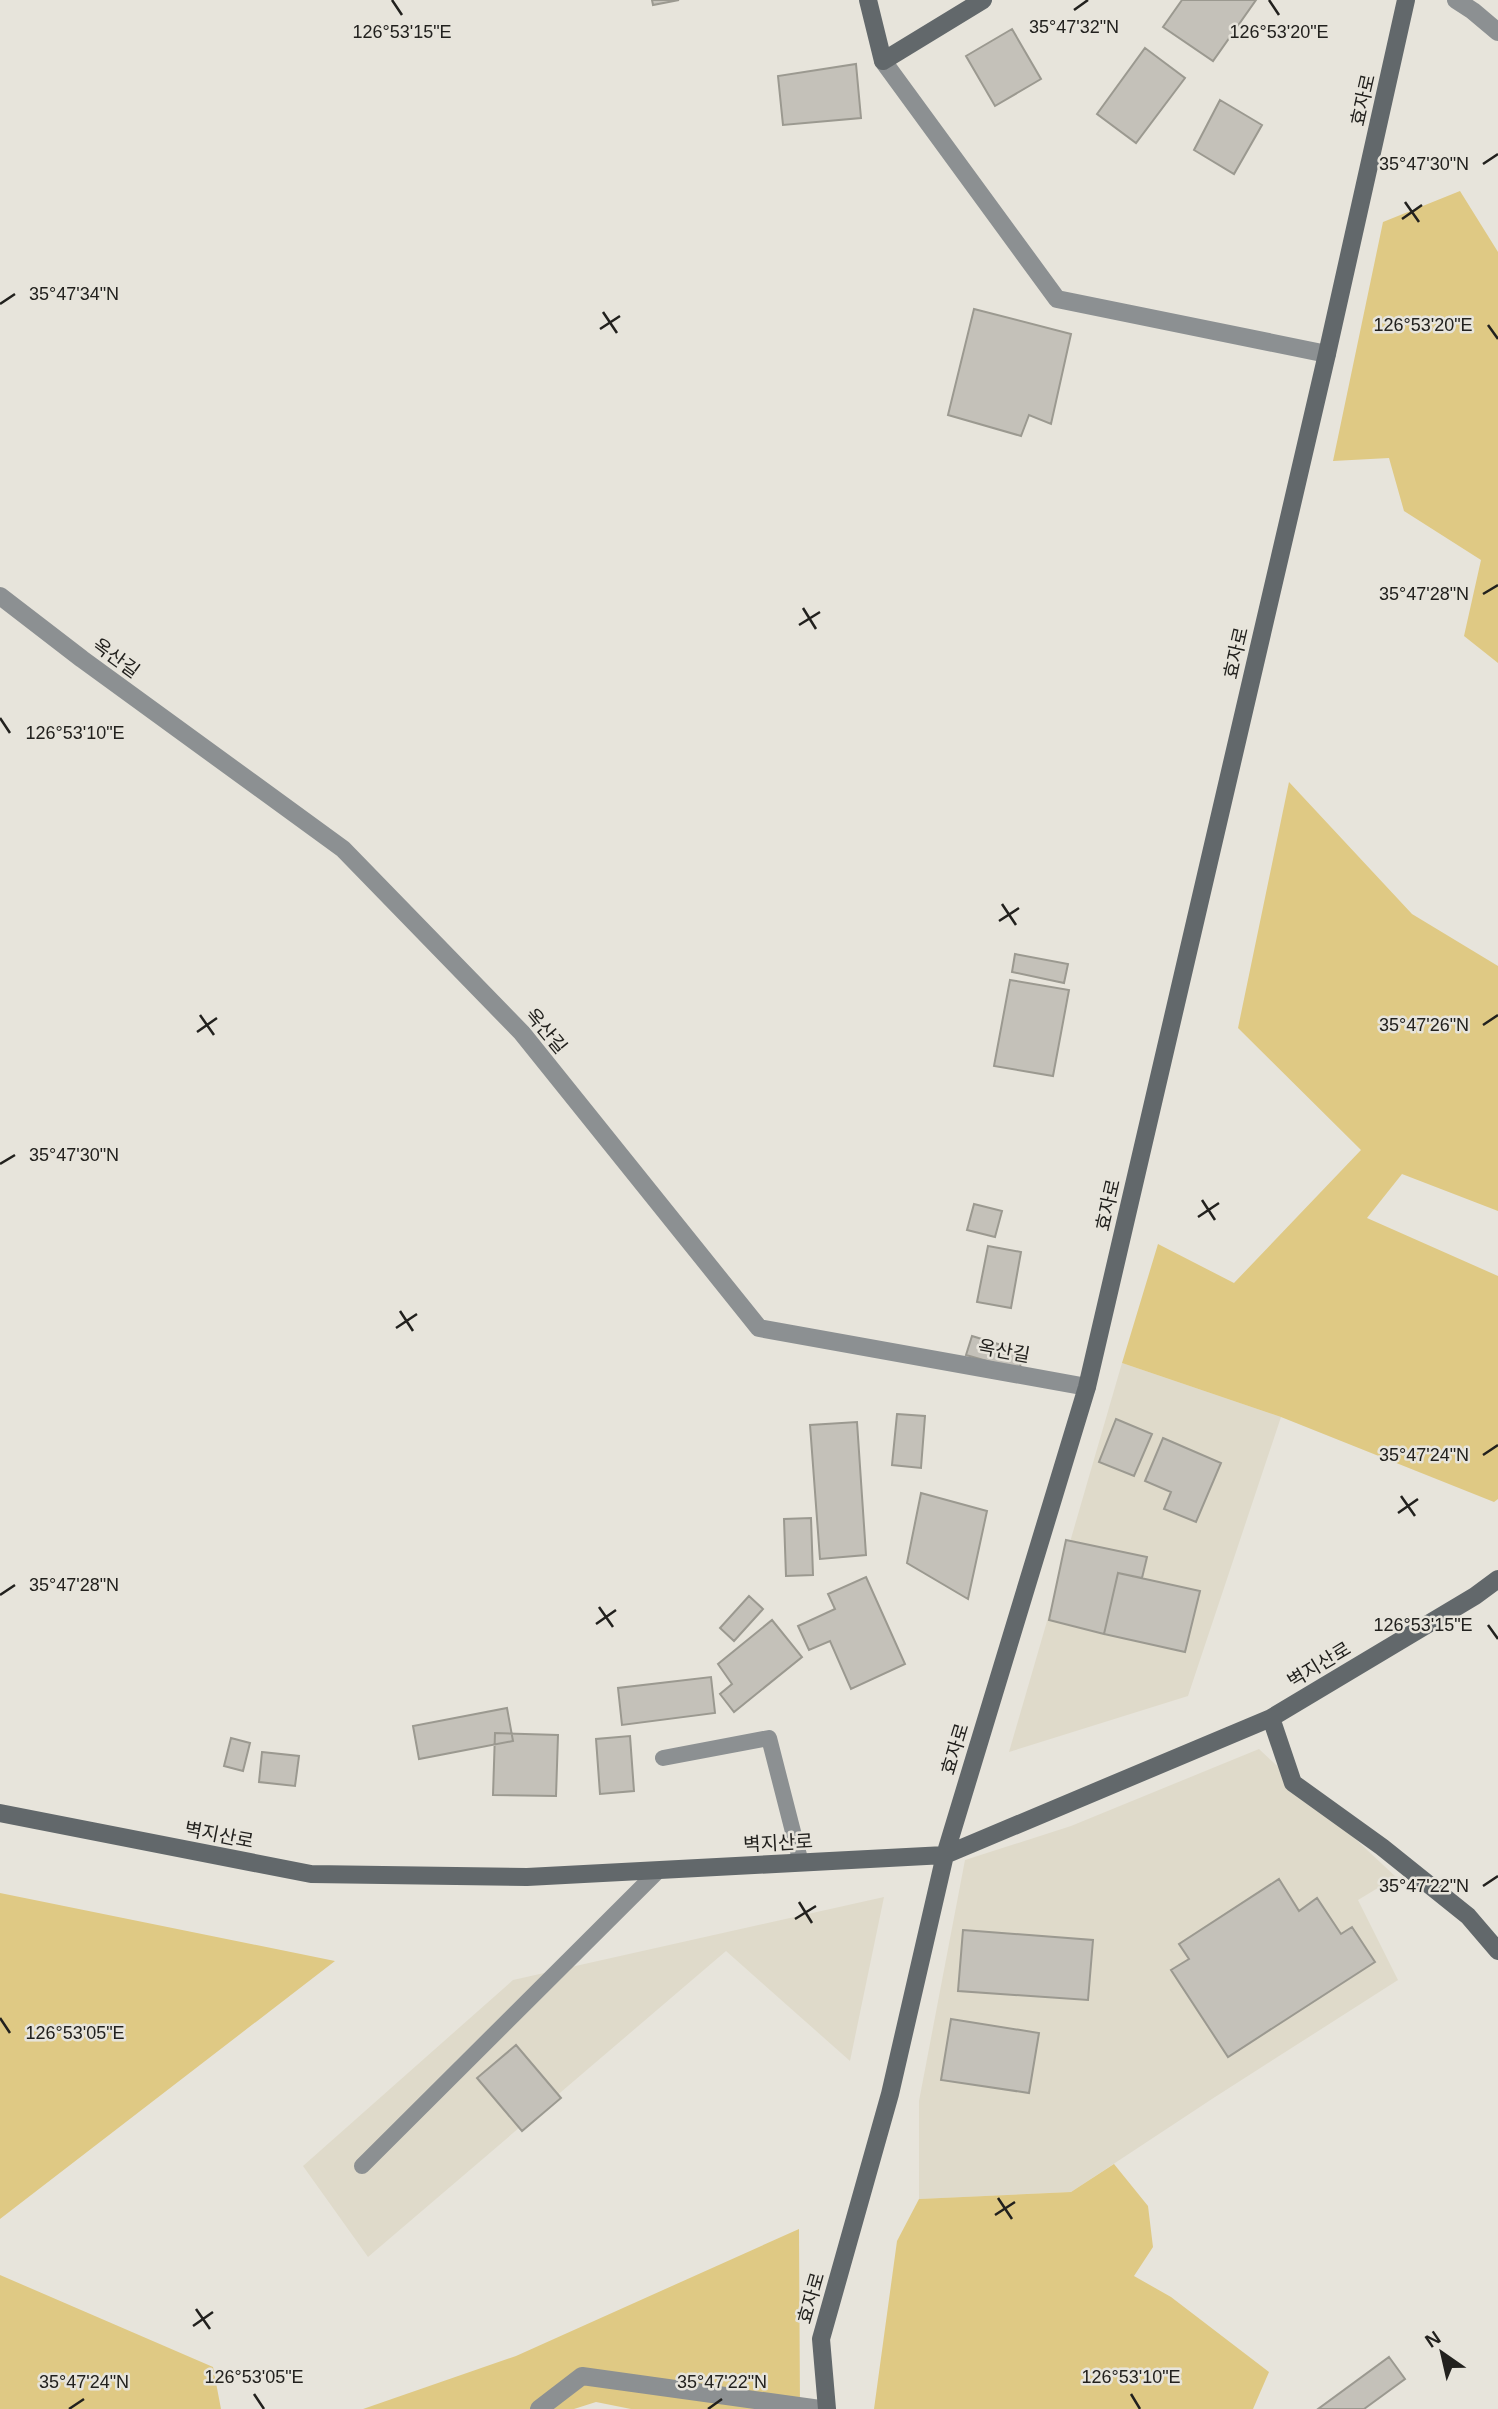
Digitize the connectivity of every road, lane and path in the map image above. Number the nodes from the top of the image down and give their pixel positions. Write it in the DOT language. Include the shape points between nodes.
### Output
graph roads {
  1 [pos="868,0"];
  2 [pos="984,0"];
  3 [pos="1406,0"];
  4 [pos="1456,0"];
  5 [pos="1498,32"];
  6 [pos="883,61"];
  7 [pos="1327,354"];
  8 [pos="0,596"];
  9 [pos="1087,1387"];
  10 [pos="1498,1579"];
  11 [pos="1271,1718"];
  12 [pos="663,1758"];
  13 [pos="0,1813"];
  14 [pos="945,1855"];
  15 [pos="801,1863"];
  16 [pos="659,1870"];
  17 [pos="1498,1951"];
  18 [pos="362,2166"];
  19 [pos="539,2409"];
  20 [pos="820,2409"];
  21 [pos="827,2409"];
  1 -- 6 [label="street"];
  2 -- 6 [label="street"];
  3 -- 7 [label="street, 효자로"];
  4 -- 5 [label="street"];
  6 -- 7 [label="street" via="1057,299"];
  7 -- 9 [label="street, 효자로"];
  8 -- 9 [label="street, 옥산길" via="343,849 522,1033 759,1328"];
  9 -- 14 [label="street, 효자로"];
  10 -- 11 [label="street, 벽지산로"];
  11 -- 14 [label="street, 벽지산로"];
  11 -- 17 [label="street" via="1293,1783 1468,1916"];
  12 -- 15 [label="lane" via="769,1738"];
  13 -- 16 [label="street, 벽지산로" via="311,1874 527,1877"];
  14 -- 15 [label="street, 벽지산로"];
  14 -- 21 [label="street, 효자로" via="891,2094 821,2339"];
  15 -- 16 [label="street, 벽지산로"];
  16 -- 18 [label="lane"];
  19 -- 20 [label="street" via="582,2376"];
}
